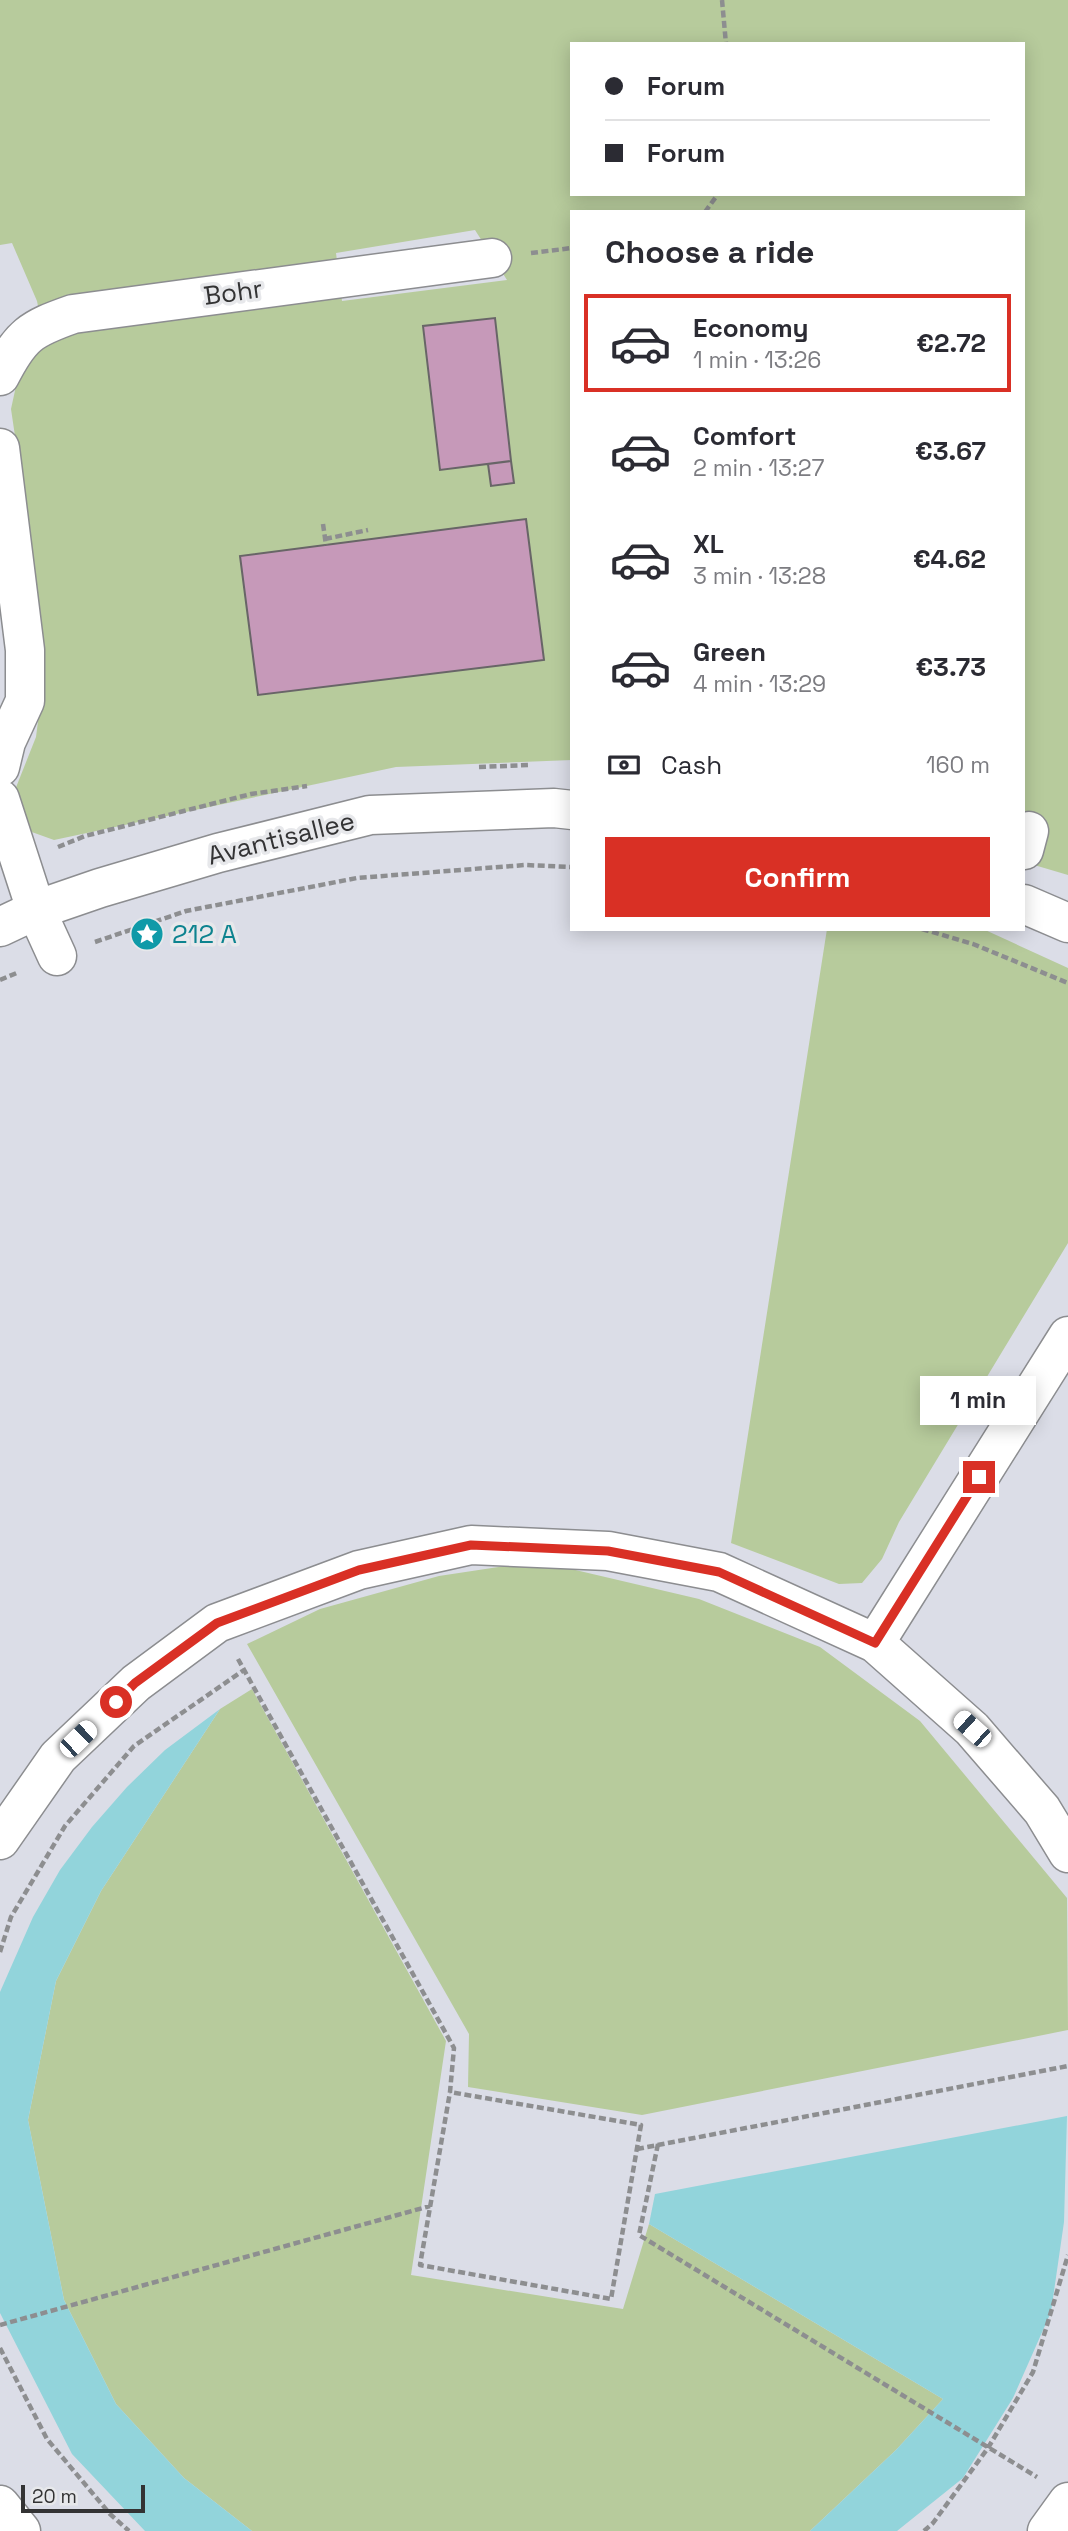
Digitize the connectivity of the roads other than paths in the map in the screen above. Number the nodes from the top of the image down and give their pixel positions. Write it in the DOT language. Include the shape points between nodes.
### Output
graph roads {
  1 [pos="492,258"];
  2 [pos="0,376"];
  3 [pos="0,448"];
  4 [pos="13,656"];
  5 [pos="0,767"];
  6 [pos="0,799"];
  7 [pos="570,810"];
  8 [pos="1025,904"];
  9 [pos="36,910"];
  10 [pos="1068,923"];
  11 [pos="0,926"];
  12 [pos="57,956"];
  13 [pos="1068,1336"];
  14 [pos="875,1643"];
  15 [pos="0,1840"];
  16 [pos="1068,1853"];
  17 [pos="1057,2492"];
  18 [pos="0,2505"];
  19 [pos="20,2531"];
  20 [pos="1047,2531"];
  1 -- 2 [label="street, Bohr" via="73,314 38,327 17,346"];
  3 -- 4 [label="street"];
  4 -- 5 [label="street" via="25,701 6,741"];
  6 -- 9 [label="street"];
  7 -- 9 [label="street, Avantisallee" via="370,815 218,853"];
  8 -- 10 [label="street"];
  9 -- 11 [label="street, Avantisallee"];
  9 -- 12 [label="street"];
  13 -- 14 [label="street"];
  14 -- 15 [label="street" via="719,1572 608,1551 471,1545 359,1570 217,1623 135,1683 58,1757"];
  14 -- 16 [label="street" via="972,1729 1042,1810"];
  17 -- 20 [label="street"];
  18 -- 19 [label="street"];
}
